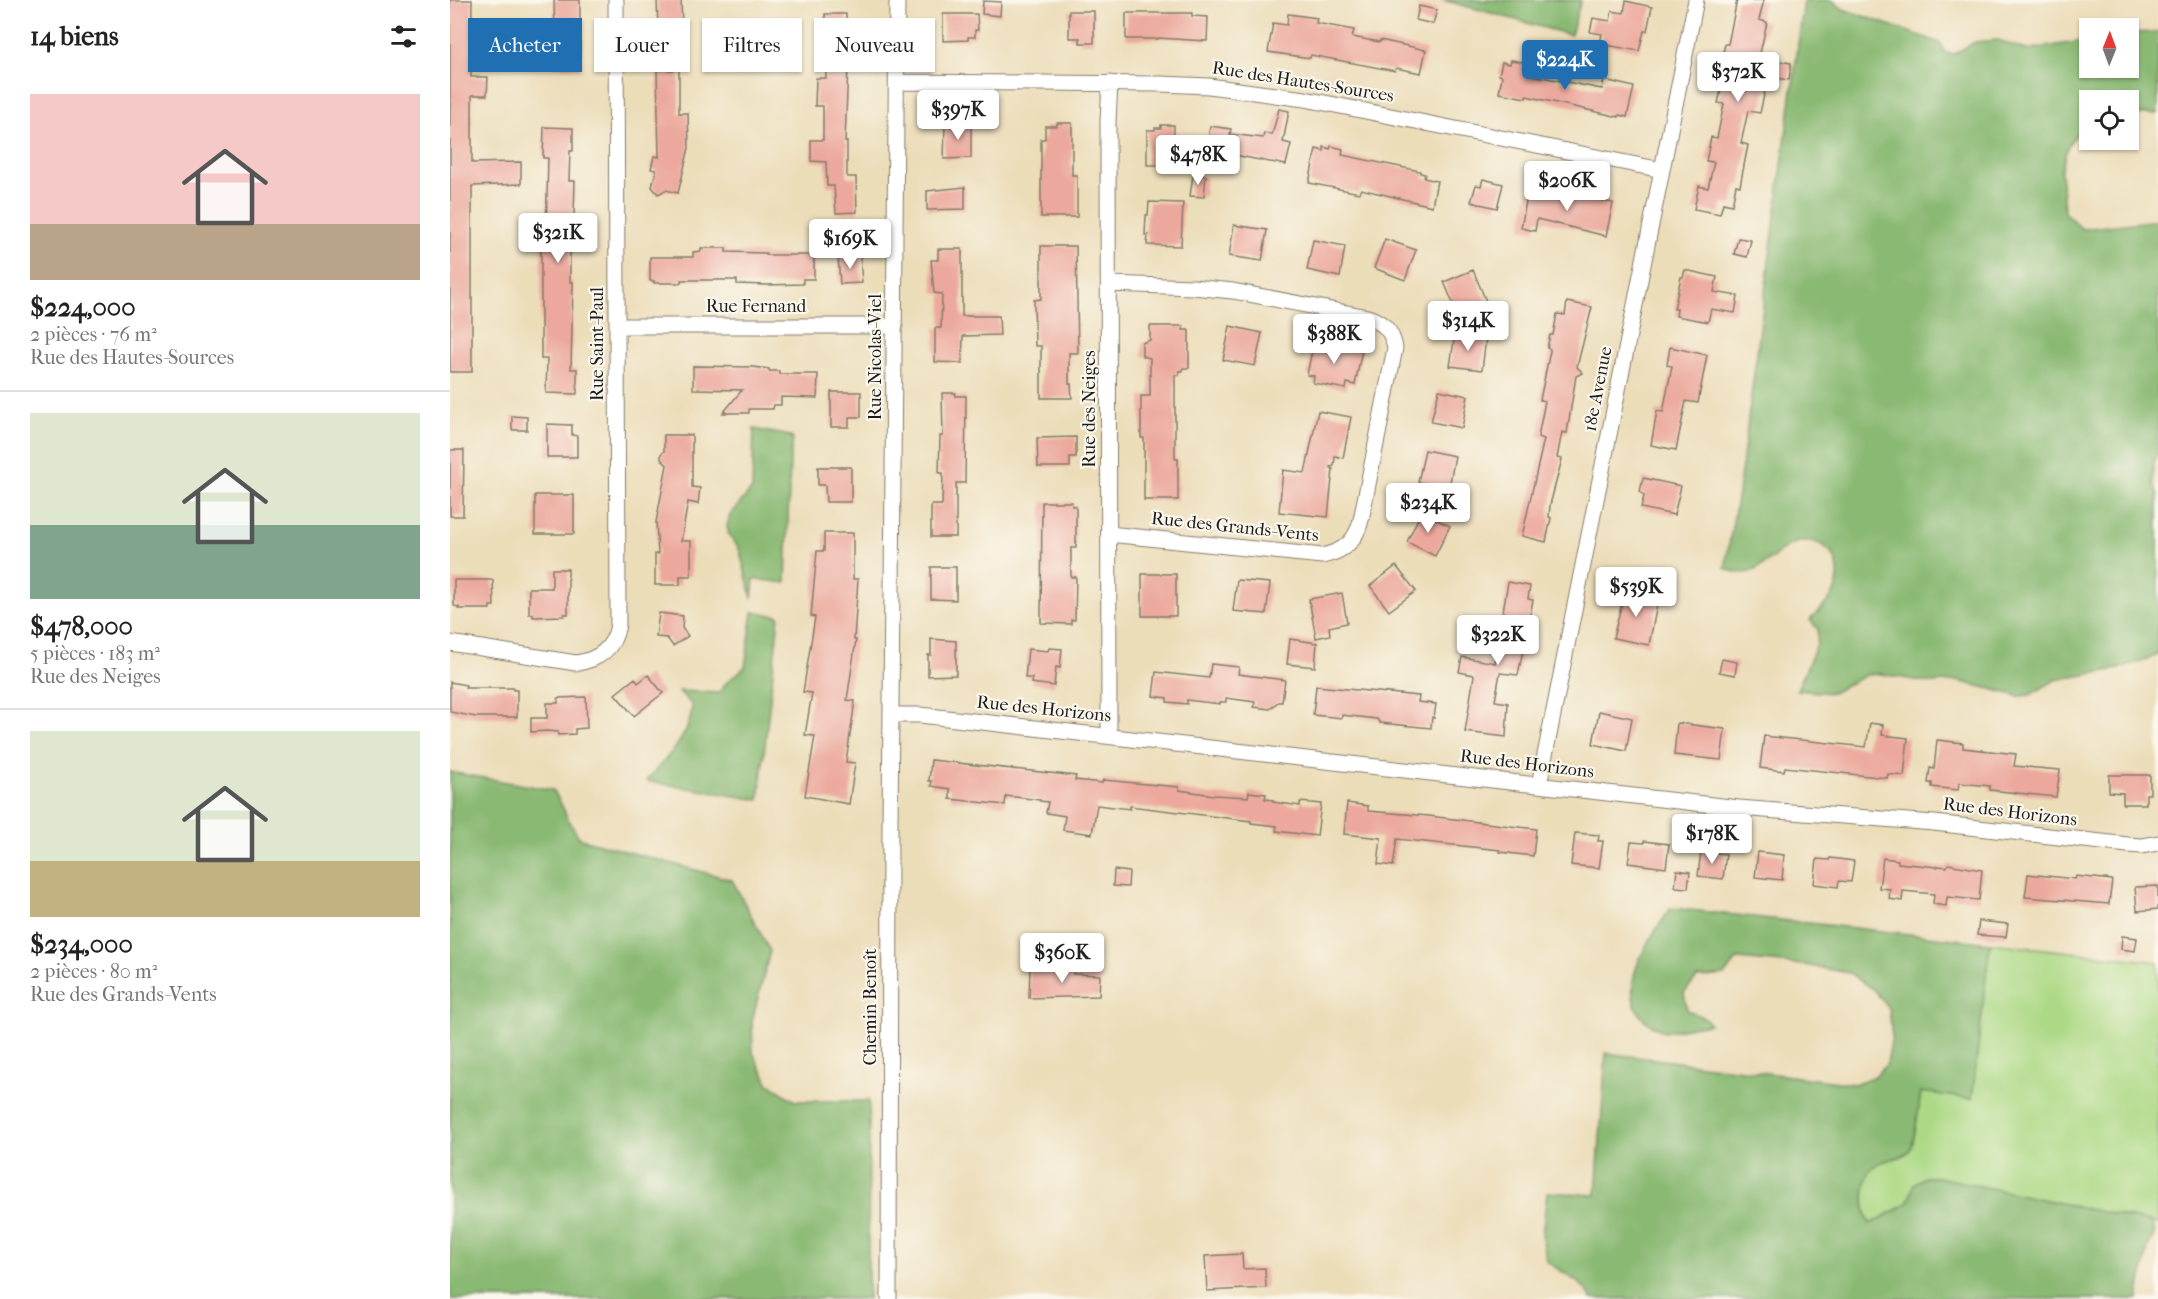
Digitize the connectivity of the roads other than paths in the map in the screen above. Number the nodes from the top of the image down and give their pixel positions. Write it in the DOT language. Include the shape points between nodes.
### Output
graph roads {
  1 [pos="616,0"];
  2 [pos="897,0"];
  3 [pos="1696,0"];
  4 [pos="897,82"];
  5 [pos="1110,83"];
  6 [pos="1662,170"];
  7 [pos="1108,284"];
  8 [pos="616,326"];
  9 [pos="895,326"];
  10 [pos="1109,534"];
  11 [pos="450,643"];
  12 [pos="891,715"];
  13 [pos="1109,736"];
  14 [pos="1539,785"];
  15 [pos="2158,843"];
  16 [pos="889,1299"];
  1 -- 8 [label="street, Rue Saint-Paul"];
  2 -- 4 [label="street, Rue Nicolas-Viel"];
  3 -- 6 [label="street, 18e Avenue"];
  4 -- 5 [label="street, Rue des Hautes-Sources"];
  4 -- 9 [label="street, Rue Nicolas-Viel"];
  5 -- 6 [label="street, Rue des Hautes-Sources" via="1267,92"];
  5 -- 7 [label="street, Rue des Neiges"];
  6 -- 14 [label="street, 18e Avenue"];
  7 -- 10 [label="street, Rue des Neiges"];
  7 -- 10 [label="street, Rue des Grands-Vents" via="1233,291 1368,317 1384,325 1395,348 1362,520 1344,549 1322,556"];
  8 -- 9 [label="street, Rue Fernand"];
  8 -- 11 [label="street, Rue Saint-Paul" via="616,634 607,650 576,663"];
  9 -- 12 [label="street, Rue Nicolas-Viel"];
  10 -- 13 [label="street, Rue des Neiges"];
  12 -- 13 [label="street, Rue des Horizons"];
  12 -- 16 [label="street, Chemin Benoît"];
  13 -- 14 [label="street, Rue des Horizons"];
  14 -- 15 [label="street, Rue des Horizons" via="2128,845"];
}
